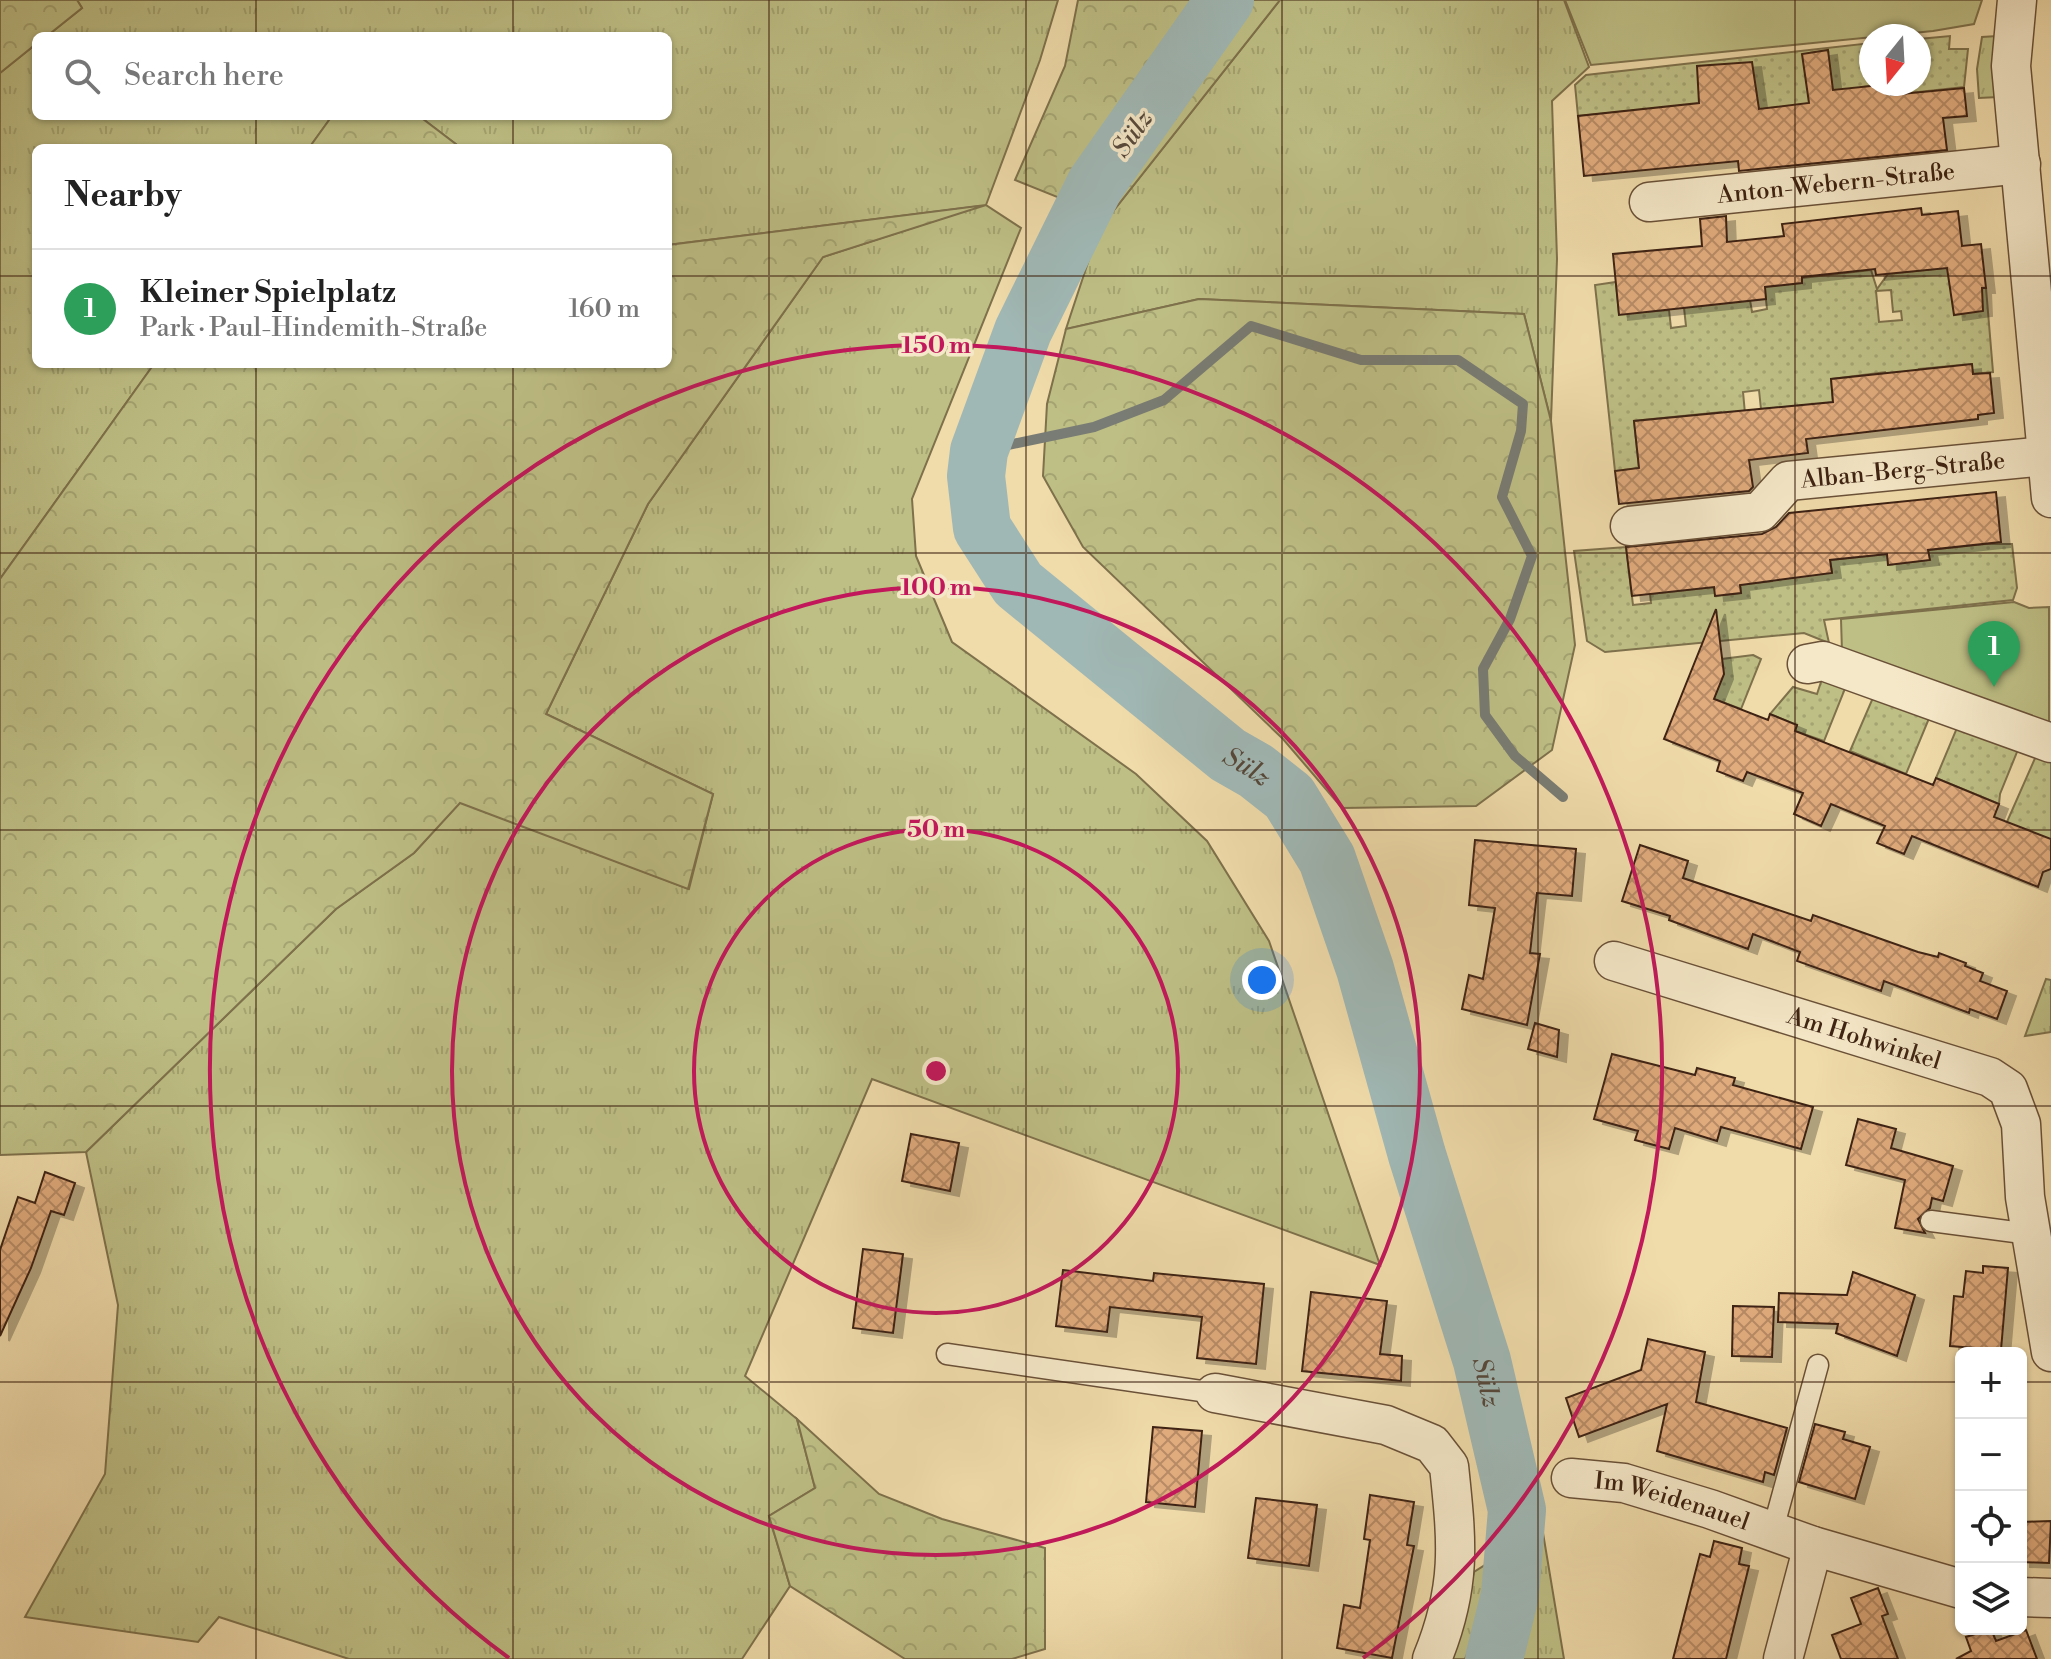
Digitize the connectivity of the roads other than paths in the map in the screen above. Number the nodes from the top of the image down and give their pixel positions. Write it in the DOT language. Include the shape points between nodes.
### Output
graph roads {
  1 [pos="2017,0"];
  2 [pos="2021,164"];
  3 [pos="1649,202"];
  4 [pos="2042,313"];
  5 [pos="2046,456"];
  6 [pos="2051,498"];
  7 [pos="1630,526"];
  8 [pos="1807,664"];
  9 [pos="2051,743"];
  10 [pos="1614,961"];
  11 [pos="1931,1221"];
  12 [pos="2030,1234"];
  13 [pos="2047,1298"];
  14 [pos="2051,1352"];
  15 [pos="947,1354"];
  16 [pos="1818,1365"];
  17 [pos="1215,1393"];
  18 [pos="1571,1478"];
  19 [pos="1772,1533"];
  20 [pos="1813,1546"];
  21 [pos="1955,1587"];
  22 [pos="2027,1597"];
  23 [pos="2051,1598"];
  24 [pos="1432,1659"];
  25 [pos="1783,1659"];
  1 -- 2 [label="street" via="2011,66"];
  2 -- 3 [label="street, Anton-Webern-Straße"];
  2 -- 4 [label="street"];
  4 -- 5 [label="street"];
  5 -- 6 [label="street"];
  5 -- 7 [label="street, Alban-Berg-Straße" via="1788,481 1760,512"];
  8 -- 9 [label="street" via="1823,661"];
  10 -- 12 [label="street, Am Hohwinkel" via="1990,1077 2008,1089 2021,1124"];
  11 -- 12 [label="lane"];
  12 -- 13 [label="street, Am Hohwinkel"];
  13 -- 14 [label="street, Am Hohwinkel"];
  15 -- 17 [label="lane"];
  16 -- 19 [label="lane, Im Weidenauel"];
  17 -- 24 [label="street" via="1386,1425 1418,1436 1442,1457 1451,1479 1456,1581 1450,1616"];
  18 -- 19 [label="street, Im Weidenauel" via="1624,1483"];
  19 -- 20 [label="street, Im Weidenauel"];
  20 -- 21 [label="street, Im Weidenauel"];
  20 -- 25 [label="street"];
  22 -- 23 [label="street"];
}
